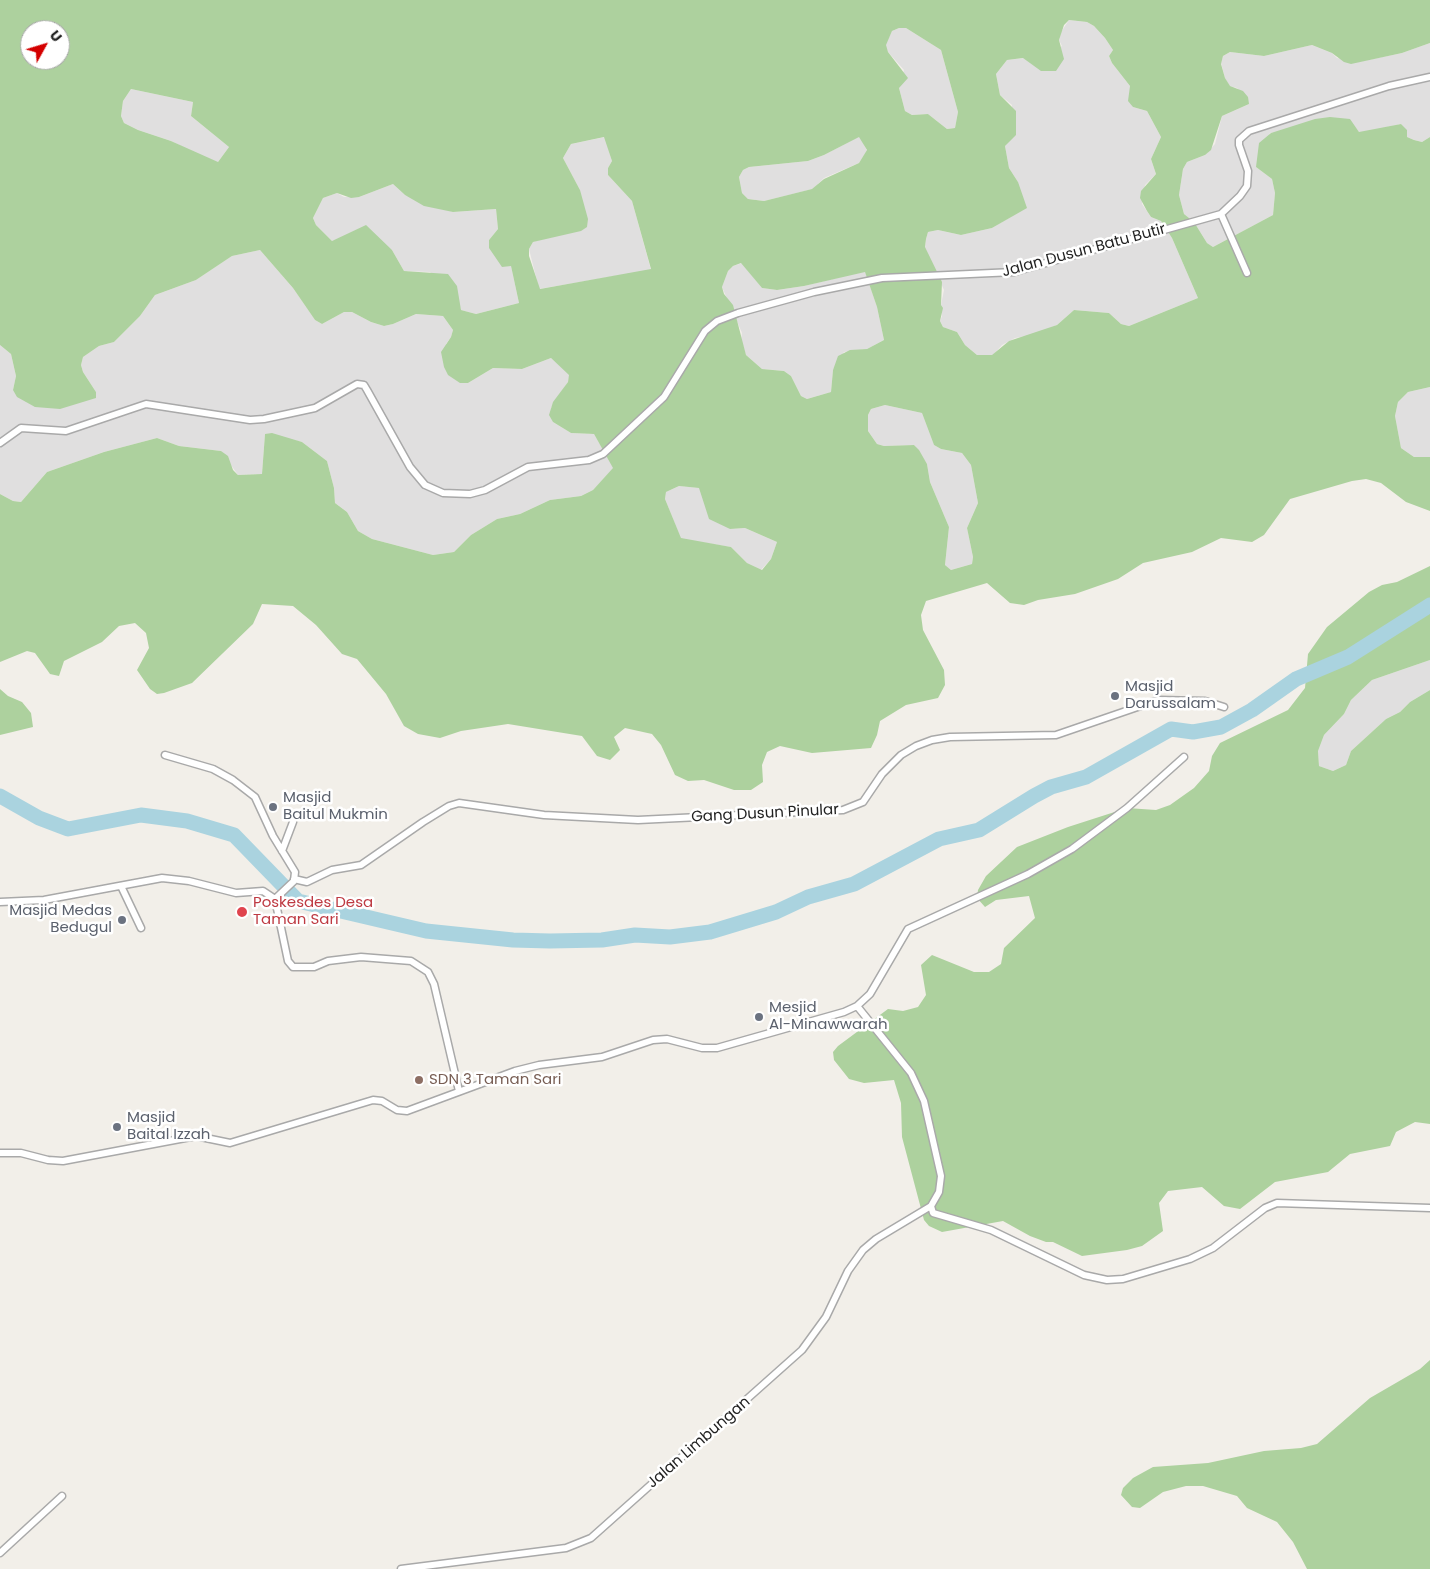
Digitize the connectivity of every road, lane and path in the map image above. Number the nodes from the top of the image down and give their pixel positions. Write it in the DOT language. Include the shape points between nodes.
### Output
graph roads {
  1 [pos="1430,77"];
  2 [pos="1221,214"];
  3 [pos="1247,273"];
  4 [pos="0,443"];
  5 [pos="1224,707"];
  6 [pos="165,755"];
  7 [pos="1184,757"];
  8 [pos="293,822"];
  9 [pos="282,851"];
  10 [pos="293,882"];
  11 [pos="121,886"];
  12 [pos="277,896"];
  13 [pos="0,902"];
  14 [pos="141,928"];
  15 [pos="858,1006"];
  16 [pos="459,1091"];
  17 [pos="0,1154"];
  18 [pos="931,1206"];
  19 [pos="1430,1208"];
  20 [pos="62,1496"];
  21 [pos="0,1553"];
  22 [pos="402,1569"];
  1 -- 2 [label="street, Jalan Dusun Batu Butir" via="1389,86 1249,131 1239,145 1248,171 1246,186"];
  2 -- 3 [label="street"];
  2 -- 4 [label="street, Jalan Dusun Batu Butir" via="1014,272 882,278 738,313 717,321 705,331 664,397 603,454 589,460 528,468 470,494 442,493 425,485 410,467 364,385 357,384 314,408 264,419 250,420 146,404 66,431 21,428"];
  5 -- 10 [label="street, Gang Dusun Pinular" via="1205,701 1158,700 1056,735 932,740 901,755 882,774 867,798 844,810 638,820 544,815 459,803 423,822 361,865 332,870 307,882"];
  6 -- 9 [label="street" via="212,769 250,793"];
  7 -- 15 [label="street" via="1127,808 1072,849 1028,874 908,929 870,994"];
  8 -- 9 [label="street"];
  9 -- 10 [label="street" via="295,870"];
  10 -- 12 [label="street"];
  11 -- 12 [label="street" via="169,878 236,893 266,892"];
  11 -- 13 [label="street" via="44,900"];
  11 -- 14 [label="street"];
  12 -- 16 [label="street" via="288,961 293,967 314,967 328,960 361,957 411,961 425,970 432,980"];
  15 -- 16 [label="street" via="724,1047 702,1048 675,1040 653,1040 596,1058 527,1068"];
  15 -- 18 [label="street" via="911,1073 924,1100 941,1176 940,1187"];
  16 -- 17 [label="street" via="407,1111 382,1101 370,1101 230,1143 199,1136 63,1161 21,1153"];
  18 -- 19 [label="street" via="936,1216 991,1230 1084,1275 1115,1280 1139,1276 1198,1256 1276,1203"];
  18 -- 22 [label="street, Jalan Limbungan" via="863,1250 852,1264 826,1317 802,1350 591,1538 566,1548"];
  20 -- 21 [label="street"];
}
